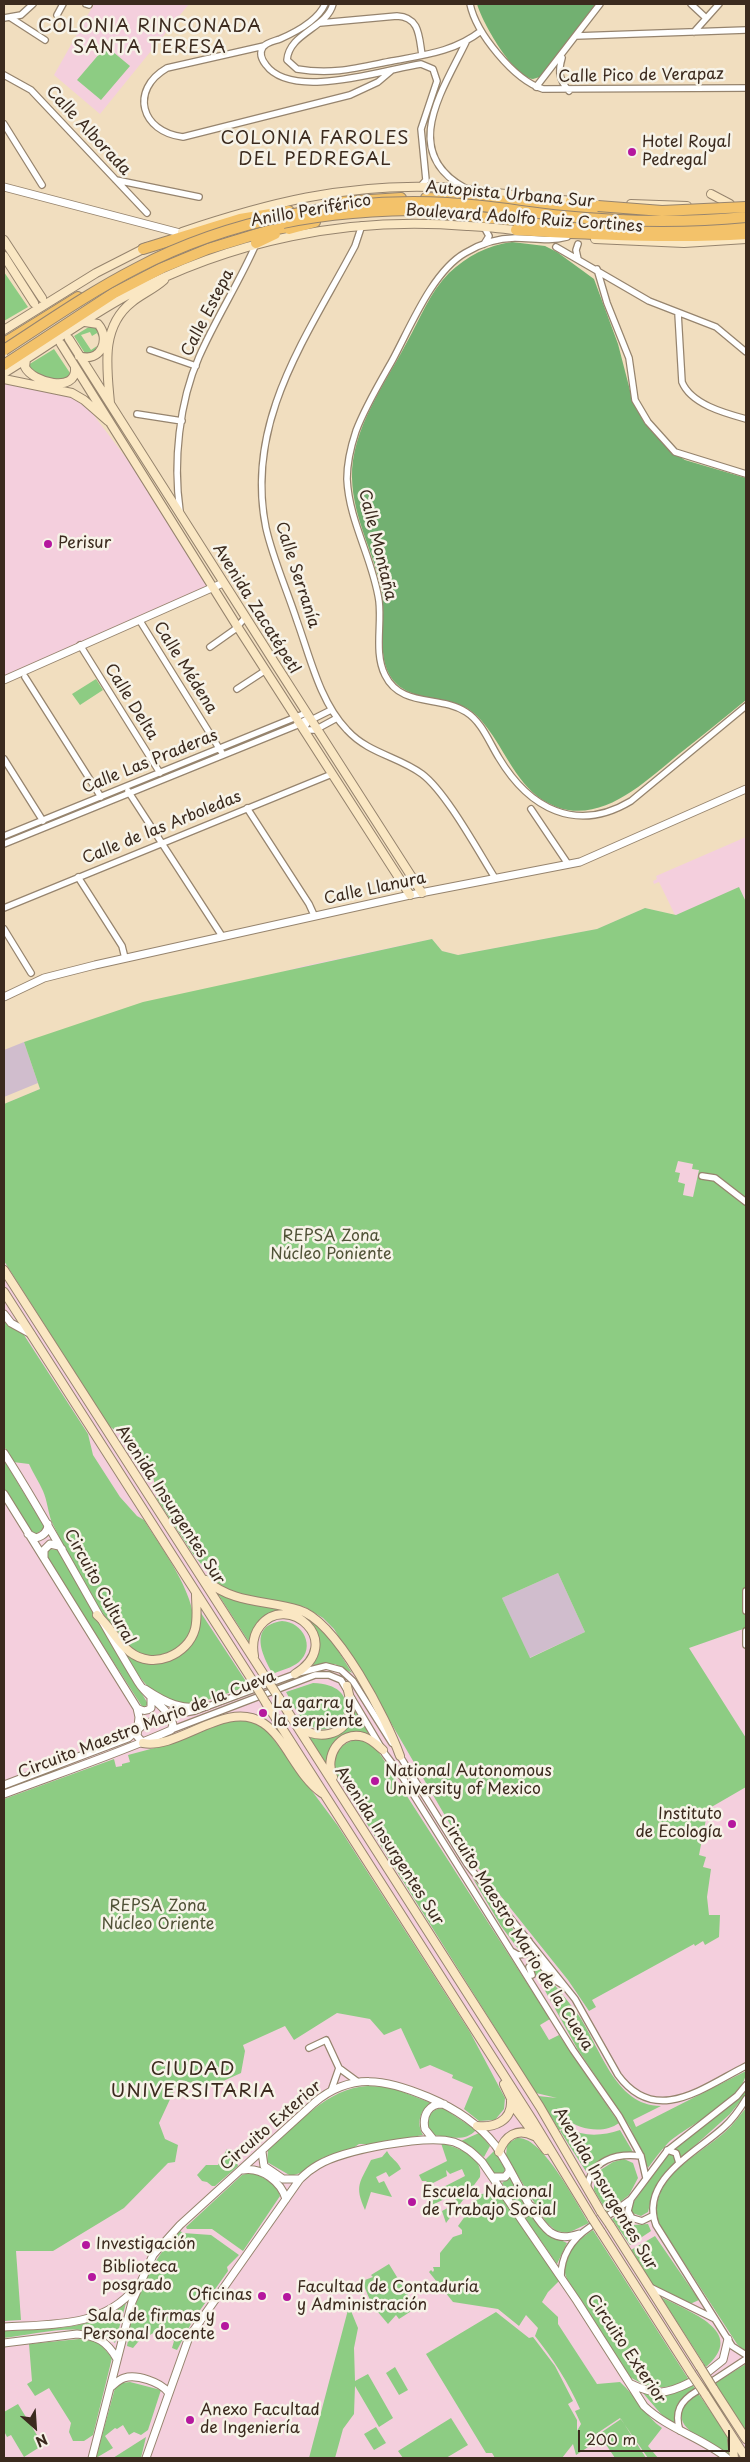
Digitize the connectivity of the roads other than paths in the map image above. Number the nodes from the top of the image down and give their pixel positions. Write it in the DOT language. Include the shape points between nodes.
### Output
graph roads {
  1 [pos="33,4"];
  2 [pos="63,4"];
  3 [pos="325,4"];
  4 [pos="333,4"];
  5 [pos="470,4"];
  6 [pos="600,4"];
  7 [pos="691,4"];
  8 [pos="719,4"];
  9 [pos="56,15"];
  10 [pos="7,18"];
  11 [pos="706,18"];
  12 [pos="320,23"];
  13 [pos="746,30"];
  14 [pos="480,31"];
  15 [pos="694,32"];
  16 [pos="576,36"];
  17 [pos="44,40"];
  18 [pos="467,41"];
  19 [pos="264,46"];
  20 [pos="563,53"];
  21 [pos="422,55"];
  22 [pos="391,71"];
  23 [pos="4,75"];
  24 [pos="536,87"];
  25 [pos="746,88"];
  26 [pos="569,91"];
  27 [pos="432,93"];
  28 [pos="440,98"];
  29 [pos="4,124"];
  30 [pos="116,180"];
  31 [pos="42,185"];
  32 [pos="4,187"];
  33 [pos="417,187"];
  34 [pos="467,189"];
  35 [pos="711,194"];
  36 [pos="199,197"];
  37 [pos="571,201"];
  38 [pos="746,203"];
  39 [pos="730,204"];
  40 [pos="696,206"];
  41 [pos="746,208"];
  42 [pos="289,211"];
  43 [pos="147,213"];
  44 [pos="618,214"];
  45 [pos="746,217"];
  46 [pos="315,222"];
  47 [pos="746,224"];
  48 [pos="362,225"];
  49 [pos="484,227"];
  50 [pos="516,230"];
  51 [pos="180,232"];
  52 [pos="746,234"];
  53 [pos="567,237"];
  54 [pos="746,239"];
  55 [pos="4,240"];
  56 [pos="256,243"];
  57 [pos="483,244"];
  58 [pos="578,244"];
  59 [pos="556,246"];
  60 [pos="143,249"];
  61 [pos="4,255"];
  62 [pos="15,257"];
  63 [pos="578,259"];
  64 [pos="4,266"];
  65 [pos="597,269"];
  66 [pos="14,272"];
  67 [pos="174,272"];
  68 [pos="42,298"];
  69 [pos="34,303"];
  70 [pos="678,313"];
  71 [pos="84,322"];
  72 [pos="6,328"];
  73 [pos="68,339"];
  74 [pos="4,343"];
  75 [pos="61,344"];
  76 [pos="4,350"];
  77 [pos="150,350"];
  78 [pos="746,352"];
  79 [pos="4,356"];
  80 [pos="79,356"];
  81 [pos="26,360"];
  82 [pos="4,365"];
  83 [pos="74,366"];
  84 [pos="196,366"];
  85 [pos="4,373"];
  86 [pos="4,379"];
  87 [pos="110,406"];
  88 [pos="137,414"];
  89 [pos="746,418"];
  90 [pos="182,421"];
  91 [pos="111,424"];
  92 [pos="746,474"];
  93 [pos="177,484"];
  94 [pos="165,492"];
  95 [pos="180,516"];
  96 [pos="224,583"];
  97 [pos="214,588"];
  98 [pos="244,618"];
  99 [pos="140,621"];
  100 [pos="237,626"];
  101 [pos="80,645"];
  102 [pos="210,647"];
  103 [pos="266,670"];
  104 [pos="25,677"];
  105 [pos="4,680"];
  106 [pos="237,689"];
  107 [pos="746,706"];
  108 [pos="331,710"];
  109 [pos="309,717"];
  110 [pos="337,718"];
  111 [pos="302,725"];
  112 [pos="316,729"];
  113 [pos="221,752"];
  114 [pos="4,759"];
  115 [pos="160,773"];
  116 [pos="332,774"];
  117 [pos="125,787"];
  118 [pos="746,789"];
  119 [pos="129,793"];
  120 [pos="101,797"];
  121 [pos="247,808"];
  122 [pos="531,809"];
  123 [pos="370,812"];
  124 [pos="360,817"];
  125 [pos="43,821"];
  126 [pos="4,836"];
  127 [pos="162,843"];
  128 [pos="4,844"];
  129 [pos="568,864"];
  130 [pos="408,871"];
  131 [pos="398,876"];
  132 [pos="78,877"];
  133 [pos="495,878"];
  134 [pos="422,893"];
  135 [pos="410,895"];
  136 [pos="4,908"];
  137 [pos="314,916"];
  138 [pos="4,929"];
  139 [pos="222,936"];
  140 [pos="125,958"];
  141 [pos="31,973"];
  142 [pos="4,997"];
  143 [pos="702,1176"];
  144 [pos="746,1202"];
  145 [pos="4,1270"];
  146 [pos="4,1292"];
  147 [pos="4,1314"];
  148 [pos="31,1334"];
  149 [pos="4,1453"];
  150 [pos="4,1494"];
  151 [pos="48,1524"];
  152 [pos="26,1532"];
  153 [pos="62,1549"];
  154 [pos="44,1558"];
  155 [pos="195,1569"];
  156 [pos="746,1591"];
  157 [pos="196,1593"];
  158 [pos="746,1611"];
  159 [pos="97,1615"];
  160 [pos="746,1631"];
  161 [pos="746,1645"];
  162 [pos="255,1660"];
  163 [pos="295,1674"];
  164 [pos="140,1686"];
  165 [pos="347,1686"];
  166 [pos="151,1699"];
  167 [pos="207,1706"];
  168 [pos="136,1708"];
  169 [pos="169,1716"];
  170 [pos="293,1720"];
  171 [pos="171,1730"];
  172 [pos="137,1731"];
  173 [pos="143,1743"];
  174 [pos="383,1750"];
  175 [pos="400,1756"];
  176 [pos="4,1784"];
  177 [pos="4,1794"];
  178 [pos="326,1796"];
  179 [pos="343,1800"];
  180 [pos="528,1940"];
  181 [pos="512,1950"];
  182 [pos="566,1987"];
  183 [pos="545,2004"];
  184 [pos="308,2048"];
  185 [pos="496,2064"];
  186 [pos="746,2066"];
  187 [pos="339,2068"];
  188 [pos="358,2082"];
  189 [pos="746,2085"];
  190 [pos="331,2091"];
  191 [pos="511,2099"];
  192 [pos="746,2099"];
  193 [pos="444,2104"];
  194 [pos="477,2126"];
  195 [pos="534,2136"];
  196 [pos="433,2139"];
  197 [pos="667,2150"];
  198 [pos="262,2152"];
  199 [pos="499,2152"];
  200 [pos="640,2156"];
  201 [pos="679,2163"];
  202 [pos="509,2168"];
  203 [pos="242,2170"];
  204 [pos="563,2172"];
  205 [pos="493,2177"];
  206 [pos="646,2178"];
  207 [pos="300,2179"];
  208 [pos="586,2188"];
  209 [pos="286,2199"];
  210 [pos="631,2199"];
  211 [pos="531,2206"];
  212 [pos="517,2214"];
  213 [pos="609,2215"];
  214 [pos="652,2216"];
  215 [pos="590,2227"];
  216 [pos="580,2234"];
  217 [pos="561,2277"];
  218 [pos="138,2284"];
  219 [pos="648,2286"];
  220 [pos="717,2320"];
  221 [pos="4,2327"];
  222 [pos="728,2339"];
  223 [pos="4,2343"];
  224 [pos="746,2354"];
  225 [pos="117,2359"];
  226 [pos="746,2359"];
  227 [pos="708,2372"];
  228 [pos="691,2382"];
  229 [pos="631,2384"];
  230 [pos="714,2384"];
  231 [pos="110,2389"];
  232 [pos="168,2392"];
  233 [pos="701,2392"];
  234 [pos="680,2431"];
  235 [pos="732,2438"];
  236 [pos="746,2439"];
  237 [pos="92,2458"];
  238 [pos="146,2458"];
  239 [pos="727,2458"];
  240 [pos="734,2458"];
  241 [pos="746,2458"];
  1 -- 10 [label="street" via="25,13"];
  2 -- 9 [label="street"];
  3 -- 19 [label="street" via="321,11 291,34"];
  4 -- 12 [label="street" via="330,13"];
  5 -- 14 [label="street"];
  6 -- 16 [label="street"];
  7 -- 11 [label="street"];
  8 -- 11 [label="street"];
  10 -- 17 [label="street"];
  11 -- 15 [label="street"];
  12 -- 21 [label="street" via="397,16 407,18 416,26"];
  12 -- 21 [label="street" via="296,41 288,54 288,60 297,69 342,72"];
  13 -- 15 [label="street"];
  14 -- 18 [label="street"];
  14 -- 24 [label="street" via="520,78"];
  15 -- 16 [label="street"];
  16 -- 20 [label="street"];
  18 -- 21 [label="street" via="438,53"];
  18 -- 28 [label="street"];
  19 -- 22 [label="street" via="261,56 265,65 287,78 338,81"];
  19 -- 22 [label="street" via="168,68 157,74 144,97 146,114 161,132 183,137 350,95 378,82"];
  20 -- 24 [label="street"];
  20 -- 26 [label="street" via="559,73"];
  22 -- 27 [label="street" via="421,64 430,67 437,78"];
  23 -- 30 [label="street, Calle Alborada" via="31,90"];
  24 -- 26 [label="street, Calle Pico de Verapaz"];
  25 -- 26 [label="street, Calle Pico de Verapaz"];
  27 -- 28 [label="street"];
  27 -- 33 [label="street" via="421,129 426,180"];
  28 -- 34 [label="street" via="430,122 430,143 442,171 450,180"];
  29 -- 31 [label="street"];
  30 -- 36 [label="street"];
  30 -- 43 [label="street, Calle Alborada"];
  32 -- 51 [label="street"];
  33 -- 34 [label="main road, Boulevard Adolfo Ruiz Cortines"];
  33 -- 51 [label="main road, Boulevard Adolfo Ruiz Cortines" via="352,190 287,200"];
  34 -- 37 [label="main road, Boulevard Adolfo Ruiz Cortines"];
  35 -- 39 [label="main road"];
  37 -- 40 [label="main road, Boulevard Adolfo Ruiz Cortines"];
  37 -- 41 [label="highway, bridge" via="662,211"];
  38 -- 39 [label="main road, Boulevard Adolfo Ruiz Cortines"];
  39 -- 40 [label="main road, Boulevard Adolfo Ruiz Cortines"];
  40 -- 44 [label="highway"];
  41 -- 44 [label="highway, Anillo Periférico"];
  42 -- 44 [label="highway, Anillo Periférico" via="366,199 405,197 512,201"];
  42 -- 60 [label="highway" via="240,219"];
  42 -- 74 [label="highway, Anillo Periférico" via="242,223 136,263"];
  45 -- 76 [label="highway, Autopista Urbana Sur, bridge" via="652,220 565,216 468,204 420,202 375,203 302,212 236,229 138,267"];
  46 -- 47 [label="highway, Anillo Periférico" via="398,214 463,215 664,230"];
  46 -- 56 [label="highway" via="282,231"];
  46 -- 82 [label="highway, Anillo Periférico" via="270,230 208,249 162,268 114,293"];
  47 -- 79 [label="highway, Autopista Urbana Sur, bridge" via="658,226 537,219 462,210 411,209 358,212 287,222 214,242 150,268 86,303"];
  48 -- 49 [label="main road, Boulevard Adolfo Ruiz Cortines" via="412,223"];
  48 -- 56 [label="main road, Boulevard Adolfo Ruiz Cortines"];
  48 -- 108 [label="street, Calle Serranía" via="356,246 277,397 262,462 263,507 271,545"];
  49 -- 50 [label="main road, Boulevard Adolfo Ruiz Cortines"];
  49 -- 57 [label="street" via="489,236"];
  50 -- 52 [label="highway" via="630,236"];
  50 -- 53 [label="main road, Boulevard Adolfo Ruiz Cortines"];
  51 -- 60 [label="main road, Boulevard Adolfo Ruiz Cortines"];
  53 -- 54 [label="main road, Boulevard Adolfo Ruiz Cortines" via="684,243"];
  53 -- 57 [label="street, Calle Montaña" via="554,241 508,238"];
  55 -- 62 [label="main road"];
  56 -- 67 [label="main road, Boulevard Adolfo Ruiz Cortines"];
  56 -- 84 [label="street, Calle Estepa"];
  57 -- 107 [label="street, Calle Montaña" via="457,258 432,288 364,413 351,450 347,477 350,502 378,593 381,659 388,679 407,696 451,705 466,712 477,722 525,792 547,808 577,815 601,813 630,800"];
  58 -- 63 [label="street"];
  59 -- 63 [label="street"];
  60 -- 72 [label="main road, Boulevard Adolfo Ruiz Cortines" via="96,273"];
  61 -- 62 [label="main road"];
  61 -- 66 [label="main road"];
  62 -- 68 [label="main road"];
  63 -- 65 [label="street"];
  64 -- 66 [label="main road"];
  65 -- 70 [label="street" via="649,301"];
  65 -- 92 [label="street" via="630,358 634,394 648,422 674,452"];
  66 -- 69 [label="main road"];
  67 -- 71 [label="main road, Boulevard Adolfo Ruiz Cortines" via="125,296"];
  67 -- 87 [label="main road" via="156,288 131,302 110,332 106,353"];
  70 -- 78 [label="street" via="716,327"];
  70 -- 89 [label="street" via="685,389 696,400"];
  71 -- 80 [label="main road" via="98,324 104,338 96,356 89,359"];
  71 -- 81 [label="main road, Boulevard Adolfo Ruiz Cortines"];
  73 -- 80 [label="main road, Avenida Zacatépetl"];
  75 -- 83 [label="main road, Avenida Zacatépetl"];
  77 -- 84 [label="street"];
  80 -- 87 [label="main road, Avenida Zacatépetl"];
  81 -- 83 [label="main road" via="25,367 32,376 62,384 73,378"];
  81 -- 85 [label="main road, Boulevard Adolfo Ruiz Cortines"];
  83 -- 91 [label="main road, Avenida Zacatépetl"];
  84 -- 90 [label="street, Calle Estepa"];
  86 -- 91 [label="main road" via="72,393"];
  87 -- 94 [label="main road, Avenida Zacatépetl"];
  88 -- 90 [label="street"];
  90 -- 93 [label="street, Calle Estepa" via="176,464"];
  91 -- 97 [label="main road, Avenida Zacatépetl"];
  93 -- 94 [label="street"];
  93 -- 95 [label="street, Calle Estepa"];
  94 -- 95 [label="main road, Avenida Zacatépetl"];
  95 -- 96 [label="main road, Avenida Zacatépetl"];
  96 -- 97 [label="street"];
  96 -- 98 [label="main road, Avenida Zacatépetl"];
  97 -- 99 [label="street"];
  97 -- 100 [label="main road, Avenida Zacatépetl"];
  98 -- 100 [label="street"];
  98 -- 109 [label="main road, Avenida Zacatépetl"];
  99 -- 101 [label="street"];
  99 -- 113 [label="street, Calle Médena"];
  100 -- 102 [label="street"];
  100 -- 103 [label="main road, Avenida Zacatépetl"];
  101 -- 105 [label="street"];
  101 -- 115 [label="street, Calle Delta"];
  103 -- 106 [label="street"];
  103 -- 111 [label="main road, Avenida Zacatépetl"];
  104 -- 120 [label="street"];
  108 -- 109 [label="street"];
  108 -- 110 [label="street, Calle Serranía"];
  109 -- 111 [label="street"];
  109 -- 111 [label="street, Calle Las Praderas"];
  109 -- 112 [label="main road, Avenida Zacatépetl"];
  110 -- 112 [label="street"];
  110 -- 133 [label="street, Calle Serranía" via="379,754 408,765 429,779"];
  111 -- 112 [label="street"];
  111 -- 113 [label="street, Calle Las Praderas"];
  111 -- 116 [label="main road, Avenida Zacatépetl"];
  112 -- 123 [label="main road, Avenida Zacatépetl"];
  113 -- 115 [label="street, Calle Las Praderas"];
  113 -- 119 [label="street, Calle Las Praderas"];
  114 -- 125 [label="street"];
  115 -- 117 [label="street, Calle Las Praderas"];
  116 -- 121 [label="street, Calle de las Arboledas"];
  116 -- 124 [label="main road, Avenida Zacatépetl"];
  117 -- 119 [label="street"];
  117 -- 120 [label="street, Calle Las Praderas"];
  118 -- 129 [label="street, Calle Llanura"];
  119 -- 127 [label="street"];
  119 -- 128 [label="street, Calle Las Praderas"];
  120 -- 125 [label="street, Calle Las Praderas"];
  121 -- 127 [label="street, Calle de las Arboledas"];
  121 -- 137 [label="street"];
  122 -- 129 [label="street"];
  123 -- 124 [label="main road"];
  123 -- 130 [label="main road, Avenida Zacatépetl"];
  124 -- 131 [label="main road, Avenida Zacatépetl"];
  125 -- 126 [label="street, Calle Las Praderas"];
  127 -- 132 [label="street, Calle de las Arboledas"];
  127 -- 139 [label="street"];
  129 -- 133 [label="street, Calle Llanura"];
  130 -- 131 [label="main road"];
  130 -- 134 [label="main road, Avenida Zacatépetl"];
  131 -- 135 [label="main road, Avenida Zacatépetl"];
  132 -- 136 [label="street, Calle de las Arboledas"];
  132 -- 140 [label="street" via="122,946"];
  133 -- 134 [label="street, Calle Llanura"];
  134 -- 135 [label="street, Calle Llanura"];
  135 -- 137 [label="street, Calle Llanura"];
  137 -- 139 [label="street, Calle Llanura"];
  138 -- 141 [label="street"];
  139 -- 140 [label="street, Calle Llanura"];
  140 -- 142 [label="street, Calle Llanura" via="50,976"];
  143 -- 144 [label="street" via="715,1178"];
  145 -- 155 [label="main road, Avenida Insurgentes Sur"];
  146 -- 148 [label="main road, Avenida Insurgentes Sur"];
  147 -- 148 [label="street" via="11,1323"];
  148 -- 157 [label="main road, Avenida Insurgentes Sur"];
  149 -- 151 [label="street, Circuito Cultural"];
  150 -- 152 [label="street, Circuito Cultural"];
  151 -- 152 [label="street" via="48,1528 36,1538"];
  151 -- 153 [label="street, Circuito Cultural"];
  152 -- 154 [label="street, Circuito Cultural"];
  153 -- 154 [label="street" via="50,1544 44,1550"];
  153 -- 159 [label="street, Circuito Cultural"];
  154 -- 168 [label="street, Circuito Cultural"];
  155 -- 162 [label="main road, Avenida Insurgentes Sur"];
  155 -- 175 [label="main road" via="207,1582 226,1594 298,1610 323,1625 352,1664 390,1731"];
  156 -- 158 [label="street"];
  157 -- 159 [label="main road" via="197,1619 193,1634 181,1651 163,1659 146,1659 130,1652"];
  157 -- 178 [label="main road, Avenida Insurgentes Sur, bridge"];
  159 -- 164 [label="street, Circuito Cultural"];
  160 -- 161 [label="street"];
  162 -- 163 [label="main road" via="253,1642 260,1626 277,1616 293,1616 309,1627 316,1643 310,1662"];
  162 -- 170 [label="main road, Avenida Insurgentes Sur, bridge"];
  163 -- 167 [label="street, Circuito Maestro Mario de la Cueva"];
  163 -- 175 [label="street, Circuito Maestro Mario de la Cueva" via="326,1666 348,1675"];
  164 -- 166 [label="street, Circuito Cultural"];
  164 -- 167 [label="street" via="175,1706"];
  165 -- 170 [label="main road" via="350,1715 336,1731 315,1735"];
  165 -- 171 [label="street, Circuito Maestro Mario de la Cueva" via="342,1680 329,1675 316,1675"];
  165 -- 174 [label="street, Circuito Maestro Mario de la Cueva"];
  166 -- 168 [label="street" via="148,1710"];
  166 -- 169 [label="street, Circuito Cultural"];
  167 -- 169 [label="street, Circuito Maestro Mario de la Cueva"];
  168 -- 172 [label="street, Circuito Cultural" via="139,1719"];
  169 -- 171 [label="street" via="173,1726"];
  169 -- 172 [label="street, Circuito Maestro Mario de la Cueva" via="144,1724"];
  170 -- 179 [label="main road, Avenida Insurgentes Sur"];
  171 -- 173 [label="street, Circuito Maestro Mario de la Cueva"];
  172 -- 173 [label="street, Circuito Cultural"];
  172 -- 176 [label="street, Circuito Maestro Mario de la Cueva" via="128,1738"];
  173 -- 177 [label="street, Circuito Maestro Mario de la Cueva"];
  173 -- 178 [label="main road" via="156,1743 231,1717 250,1717 269,1728 307,1780"];
  174 -- 179 [label="main road" via="372,1740 360,1736 344,1740 334,1748 330,1769"];
  174 -- 181 [label="street, Circuito Maestro Mario de la Cueva"];
  175 -- 180 [label="street, Circuito Maestro Mario de la Cueva" via="467,1864"];
  178 -- 185 [label="main road, Avenida Insurgentes Sur"];
  179 -- 208 [label="main road, Avenida Insurgentes Sur" via="540,2107"];
  180 -- 181 [label="street" via="530,1947 526,1954 518,1955"];
  180 -- 182 [label="street, Circuito Maestro Mario de la Cueva"];
  181 -- 183 [label="street, Circuito Maestro Mario de la Cueva"];
  182 -- 183 [label="street" via="553,1980 540,1962 531,1963 528,1969 544,1995"];
  182 -- 186 [label="street, Circuito Maestro Mario de la Cueva" via="589,2021 618,2075 638,2094 656,2100 675,2101"];
  183 -- 200 [label="street, Circuito Maestro Mario de la Cueva" via="619,2116"];
  184 -- 187 [label="street" via="326,2040"];
  185 -- 191 [label="main road"];
  185 -- 204 [label="main road, Avenida Insurgentes Sur"];
  187 -- 188 [label="street"];
  187 -- 190 [label="street"];
  188 -- 190 [label="street, Circuito Exterior"];
  188 -- 193 [label="street, Circuito Exterior" via="399,2085"];
  189 -- 197 [label="street" via="737,2096"];
  190 -- 198 [label="street, Circuito Exterior"];
  191 -- 194 [label="main road" via="509,2113 501,2122 494,2126"];
  191 -- 195 [label="main road"];
  192 -- 201 [label="street" via="723,2128"];
  193 -- 194 [label="street, Circuito Exterior"];
  193 -- 196 [label="street" via="431,2107 425,2115 425,2129"];
  194 -- 199 [label="street, Circuito Exterior"];
  195 -- 199 [label="main road" via="523,2132 511,2135"];
  195 -- 204 [label="main road"];
  196 -- 205 [label="street, Circuito Exterior" via="465,2147"];
  196 -- 207 [label="street, Circuito Exterior" via="341,2156 318,2164"];
  197 -- 201 [label="street" via="676,2153"];
  197 -- 206 [label="street"];
  198 -- 203 [label="street, Circuito Exterior"];
  198 -- 207 [label="street" via="264,2166 283,2179"];
  199 -- 202 [label="street, Circuito Exterior"];
  200 -- 206 [label="street, Circuito Maestro Mario de la Cueva"];
  200 -- 208 [label="street" via="615,2156 602,2162 588,2178"];
  201 -- 214 [label="street" via="658,2190"];
  202 -- 205 [label="street" via="505,2177"];
  202 -- 211 [label="street, Circuito Exterior"];
  203 -- 209 [label="street" via="256,2169 278,2184"];
  203 -- 218 [label="street, Circuito Exterior" via="164,2241"];
  204 -- 233 [label="main road, Avenida Insurgentes Sur, bridge"];
  205 -- 212 [label="street, Circuito Exterior"];
  206 -- 210 [label="street"];
  207 -- 209 [label="street, Circuito Exterior"];
  208 -- 219 [label="main road, Avenida Insurgentes Sur, bridge"];
  209 -- 232 [label="street, Circuito Exterior" via="189,2338"];
  210 -- 213 [label="street"];
  210 -- 214 [label="street" via="628,2212 632,2218 642,2221"];
  211 -- 212 [label="street" via="529,2212"];
  211 -- 216 [label="street, Circuito Exterior" via="550,2232 565,2237"];
  212 -- 217 [label="street, Circuito Exterior"];
  214 -- 220 [label="street"];
  215 -- 216 [label="street"];
  216 -- 217 [label="street" via="563,2258"];
  217 -- 229 [label="street, Circuito Exterior"];
  218 -- 221 [label="street" via="119,2304 85,2321"];
  218 -- 225 [label="street, Circuito Exterior"];
  219 -- 220 [label="street"];
  219 -- 230 [label="main road, Avenida Insurgentes Sur, bridge"];
  220 -- 222 [label="street"];
  222 -- 224 [label="street" via="735,2349"];
  222 -- 227 [label="street" via="723,2360"];
  223 -- 225 [label="street" via="89,2335 105,2342"];
  225 -- 231 [label="street, Circuito Exterior"];
  226 -- 230 [label="street"];
  228 -- 229 [label="street" via="659,2393"];
  229 -- 234 [label="street, Circuito Exterior" via="644,2406"];
  230 -- 236 [label="main road, Avenida Insurgentes Sur"];
  231 -- 232 [label="street" via="121,2379 131,2377 155,2382"];
  231 -- 237 [label="street, Circuito Exterior"];
  232 -- 238 [label="street, Circuito Exterior"];
  233 -- 234 [label="street" via="682,2402 677,2421"];
  233 -- 235 [label="main road, Avenida Insurgentes Sur"];
  234 -- 239 [label="street, Circuito Exterior"];
  235 -- 240 [label="main road"];
  235 -- 241 [label="main road, Avenida Insurgentes Sur"];
}
